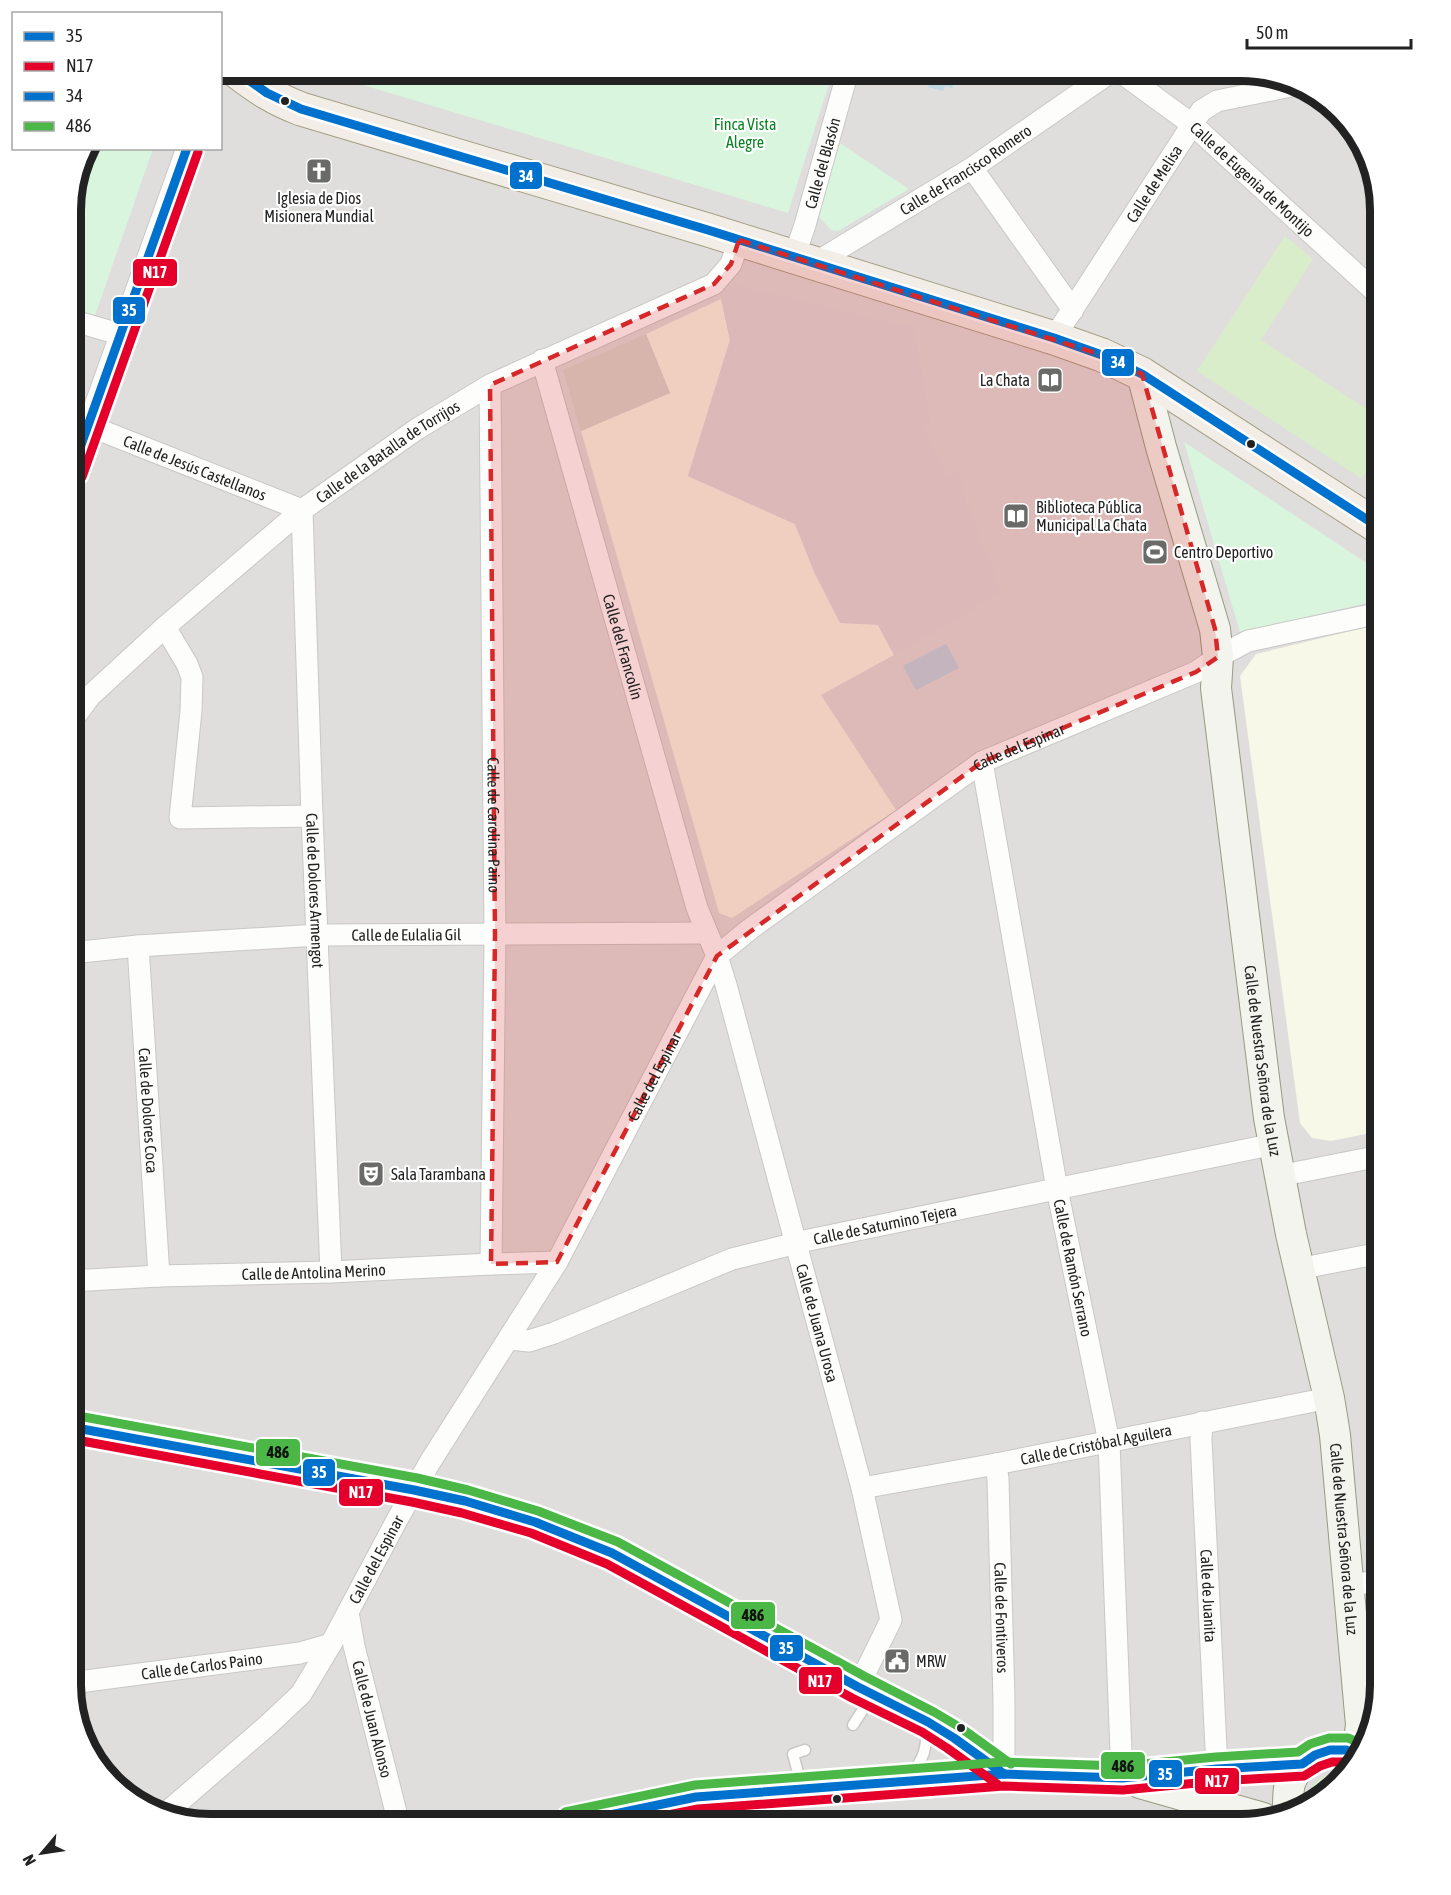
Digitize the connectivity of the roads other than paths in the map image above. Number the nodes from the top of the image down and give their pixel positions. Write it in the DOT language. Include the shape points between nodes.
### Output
graph roads {
  1 [pos="250,81"];
  2 [pos="845,81"];
  3 [pos="1098,81"];
  4 [pos="1133,81"];
  5 [pos="1283,88"];
  6 [pos="1193,125"];
  7 [pos="186,150"];
  8 [pos="972,168"];
  9 [pos="739,240"];
  10 [pos="805,260"];
  11 [pos="1370,287"];
  12 [pos="1073,310"];
  13 [pos="81,323"];
  14 [pos="119,334"];
  15 [pos="1054,338"];
  16 [pos="543,360"];
  17 [pos="1142,374"];
  18 [pos="490,385"];
  19 [pos="87,425"];
  20 [pos="81,443"];
  21 [pos="302,510"];
  22 [pos="1370,521"];
  23 [pos="1370,615"];
  24 [pos="165,627"];
  25 [pos="1218,657"];
  26 [pos="81,708"];
  27 [pos="982,762"];
  28 [pos="312,816"];
  29 [pos="707,933"];
  30 [pos="318,935"];
  31 [pos="495,935"];
  32 [pos="138,946"];
  33 [pos="81,952"];
  34 [pos="717,956"];
  35 [pos="1274,1144"];
  36 [pos="1370,1158"];
  37 [pos="1279,1176"];
  38 [pos="1057,1189"];
  39 [pos="797,1243"];
  40 [pos="1370,1255"];
  41 [pos="557,1262"];
  42 [pos="491,1264"];
  43 [pos="1298,1269"];
  44 [pos="332,1272"];
  45 [pos="159,1276"];
  46 [pos="81,1280"];
  47 [pos="510,1339"];
  48 [pos="1329,1398"];
  49 [pos="1202,1422"];
  50 [pos="81,1429"];
  51 [pos="1109,1442"];
  52 [pos="996,1464"];
  53 [pos="862,1488"];
  54 [pos="414,1490"];
  55 [pos="1370,1583"];
  56 [pos="1349,1586"];
  57 [pos="348,1612"];
  58 [pos="331,1644"];
  59 [pos="81,1682"];
  60 [pos="866,1691"];
  61 [pos="927,1722"];
  62 [pos="853,1725"];
  63 [pos="1361,1733"];
  64 [pos="805,1750"];
  65 [pos="1351,1752"];
  66 [pos="1302,1764"];
  67 [pos="1217,1770"];
  68 [pos="1004,1773"];
  69 [pos="1122,1778"];
  70 [pos="904,1782"];
  71 [pos="802,1789"];
  72 [pos="1288,1805"];
  73 [pos="172,1808"];
  74 [pos="716,1810"];
  75 [pos="396,1814"];
  76 [pos="615,1814"];
  77 [pos="1248,1814"];
  1 -- 9 [label="main road" via="302,109"];
  2 -- 10 [label="street, Calle del Blasón" via="805,225"];
  3 -- 8 [label="street, Calle de Francisco Romero"];
  4 -- 6 [label="street, Calle de Eugenia de Montijo"];
  5 -- 6 [label="street, Calle de Melisa" via="1217,102 1201,111"];
  6 -- 11 [label="street, Calle de Eugenia de Montijo"];
  6 -- 12 [label="street, Calle de Melisa"];
  7 -- 14 [label="street"];
  8 -- 10 [label="street, Calle de Francisco Romero"];
  8 -- 12 [label="street"];
  9 -- 10 [label="main road"];
  9 -- 16 [label="street, Calle de la Batalla de Torrijos" via="731,264 714,284"];
  10 -- 15 [label="main road"];
  12 -- 15 [label="street, Calle de Melisa"];
  13 -- 14 [label="street"];
  14 -- 19 [label="street"];
  15 -- 17 [label="main road"];
  16 -- 18 [label="street, Calle de la Batalla de Torrijos"];
  16 -- 29 [label="street, Calle del Francolín"];
  17 -- 22 [label="main road"];
  17 -- 25 [label="street, Calle de Nuestra Señora de la Luz" via="1215,629"];
  18 -- 21 [label="street, Calle de la Batalla de Torrijos" via="417,429"];
  18 -- 31 [label="street, Calle de Carolina Paino"];
  19 -- 20 [label="street"];
  19 -- 21 [label="street, Calle de Jesús Castellanos"];
  21 -- 24 [label="street, Calle de la Batalla de Torrijos"];
  21 -- 28 [label="street, Calle de Dolores Armengot"];
  23 -- 25 [label="street, Calle del Espinar" via="1248,641"];
  24 -- 26 [label="street, Calle de la Batalla de Torrijos"];
  24 -- 28 [label="street" via="192,676 180,818"];
  25 -- 27 [label="street, Calle del Espinar" via="1196,672"];
  25 -- 35 [label="street, Calle de Nuestra Señora de la Luz" via="1216,688"];
  27 -- 34 [label="street, Calle del Espinar"];
  27 -- 38 [label="street, Calle de Ramón Serrano"];
  28 -- 30 [label="street, Calle de Dolores Armengot"];
  29 -- 31 [label="street, Calle de Eulalia Gil"];
  29 -- 34 [label="street, Calle del Francolín"];
  30 -- 31 [label="street, Calle de Eulalia Gil"];
  30 -- 32 [label="street, Calle de Eulalia Gil"];
  30 -- 44 [label="street, Calle de Dolores Armengot"];
  31 -- 42 [label="street, Calle de Carolina Paino"];
  32 -- 33 [label="street, Calle de Eulalia Gil"];
  32 -- 45 [label="street, Calle de Dolores Coca"];
  34 -- 39 [label="street, Calle de Juana Urosa"];
  34 -- 41 [label="street, Calle del Espinar"];
  35 -- 37 [label="street, Calle de Nuestra Señora de la Luz"];
  35 -- 38 [label="street, Calle de Saturnino Tejera"];
  36 -- 37 [label="street"];
  37 -- 43 [label="street, Calle de Nuestra Señora de la Luz"];
  38 -- 39 [label="street, Calle de Saturnino Tejera"];
  38 -- 51 [label="street, Calle de Ramón Serrano"];
  39 -- 47 [label="street, Calle de Saturnino Tejera" via="732,1259 554,1333 529,1341"];
  39 -- 53 [label="street, Calle de Juana Urosa"];
  40 -- 43 [label="street"];
  41 -- 42 [label="street, Calle de Antolina Merino"];
  41 -- 47 [label="street, Calle del Espinar"];
  42 -- 44 [label="street, Calle de Antolina Merino"];
  43 -- 48 [label="street, Calle de Nuestra Señora de la Luz"];
  44 -- 45 [label="street, Calle de Antolina Merino"];
  45 -- 46 [label="street, Calle de Antolina Merino"];
  47 -- 54 [label="street, Calle del Espinar"];
  48 -- 49 [label="street, Calle de Cristóbal Aguilera"];
  48 -- 56 [label="street, Calle de Nuestra Señora de la Luz"];
  49 -- 51 [label="street, Calle de Cristóbal Aguilera"];
  49 -- 67 [label="street, Calle de Juanita"];
  50 -- 54 [label="street"];
  51 -- 52 [label="street, Calle de Cristóbal Aguilera"];
  51 -- 69 [label="street, Calle de Ramón Serrano"];
  52 -- 53 [label="street, Calle de Cristóbal Aguilera"];
  52 -- 68 [label="street, Calle de Fontiveros"];
  53 -- 60 [label="street, Calle de Juana Urosa" via="891,1620"];
  54 -- 57 [label="street, Calle del Espinar"];
  54 -- 60 [label="street" via="535,1522 612,1553"];
  55 -- 56 [label="street"];
  56 -- 63 [label="street, Calle de Nuestra Señora de la Luz"];
  57 -- 58 [label="street, Calle del Espinar"];
  57 -- 75 [label="street, Calle de Juan Alonso"];
  58 -- 59 [label="street, Calle de Carlos Paino" via="300,1653"];
  58 -- 73 [label="street, Calle del Espinar" via="301,1694"];
  60 -- 61 [label="street"];
  60 -- 62 [label="lane"];
  61 -- 68 [label="street"];
  61 -- 70 [label="lane" via="926,1751"];
  64 -- 71 [label="lane" via="793,1754"];
  65 -- 66 [label="street" via="1330,1750"];
  66 -- 67 [label="street"];
  66 -- 72 [label="street" via="1290,1784"];
  67 -- 69 [label="street"];
  68 -- 69 [label="street"];
  68 -- 70 [label="street"];
  69 -- 77 [label="street"];
  70 -- 71 [label="street"];
  71 -- 74 [label="street"];
  74 -- 76 [label="street" via="696,1797"];
}
